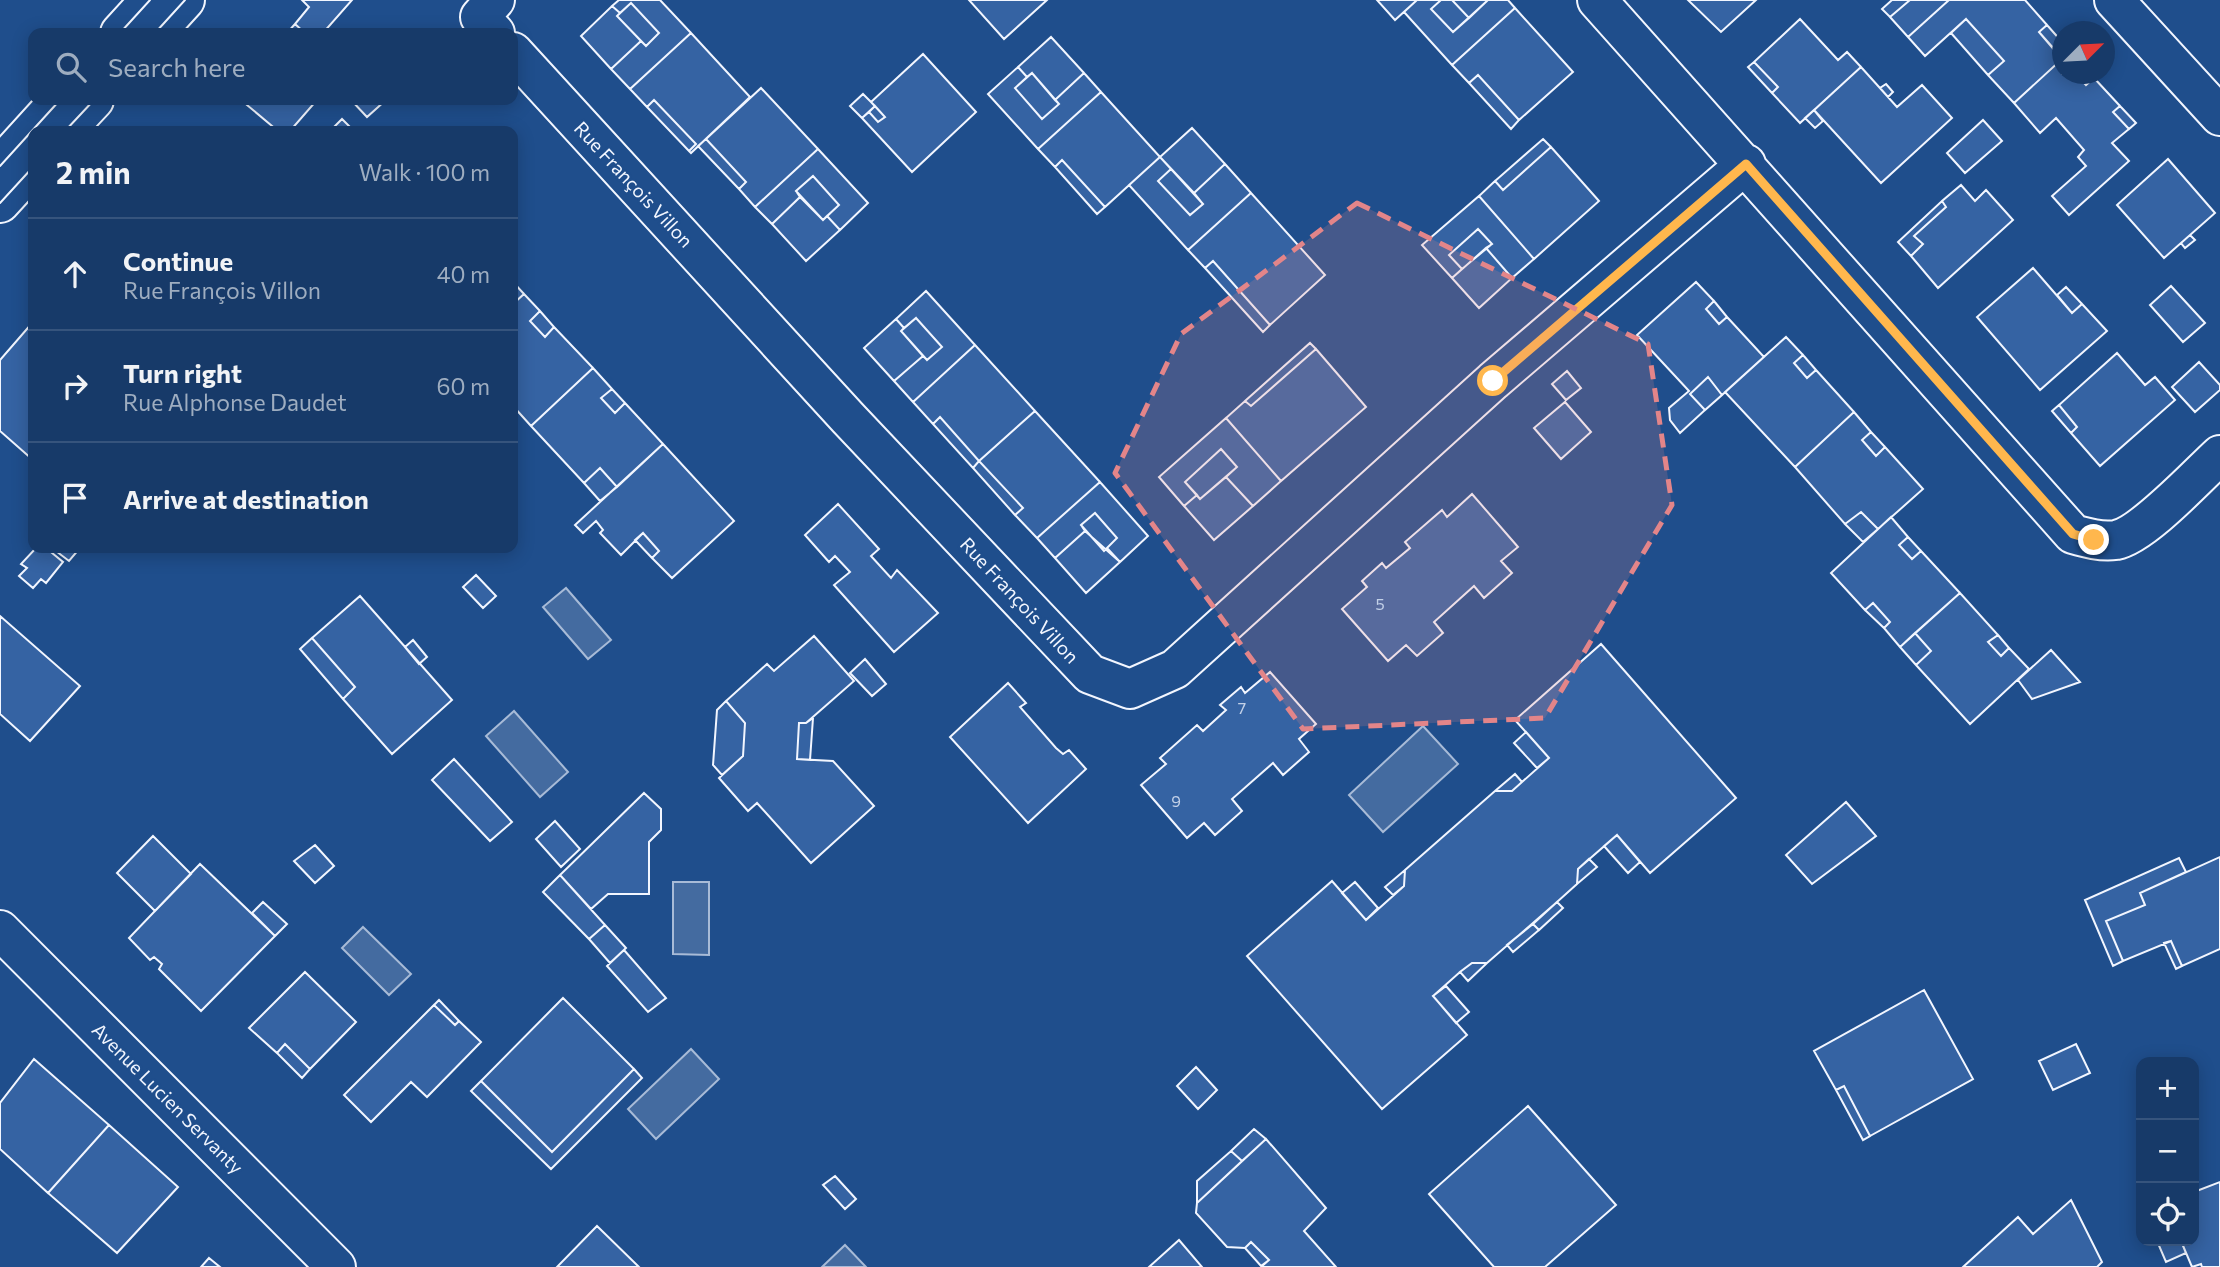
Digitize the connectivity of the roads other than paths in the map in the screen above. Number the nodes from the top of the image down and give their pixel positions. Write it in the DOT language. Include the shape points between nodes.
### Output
graph roads {
  1 [pos="150,0"];
  2 [pos="185,0"];
  3 [pos="495,0"];
  4 [pos="1597,0"];
  5 [pos="2114,0"];
  6 [pos="125,28"];
  7 [pos="160,28"];
  8 [pos="490,28"];
  9 [pos="518,57"];
  10 [pos="55,105"];
  11 [pos="89,105"];
  12 [pos="2220,116"];
  13 [pos="36,126"];
  14 [pos="70,126"];
  15 [pos="28,135"];
  16 [pos="1746,164"];
  17 [pos="0,166"];
  18 [pos="28,172"];
  19 [pos="0,203"];
  20 [pos="2220,454"];
  21 [pos="0,930"];
  22 [pos="336,1267"];
  1 -- 6 [label="street"];
  2 -- 7 [label="street"];
  3 -- 8 [label="street" via="480,17"];
  4 -- 16 [label="street"];
  5 -- 12 [label="street"];
  9 -- 16 [label="street, Rue François Villon" via="1090,674 1130,689 1175,669 1493,381"];
  10 -- 13 [label="street"];
  11 -- 14 [label="street"];
  15 -- 17 [label="street"];
  16 -- 20 [label="street" via="2073,534 2118,540 2141,527"];
  18 -- 19 [label="street"];
  21 -- 22 [label="street, Avenue Lucien Servanty"];
}
